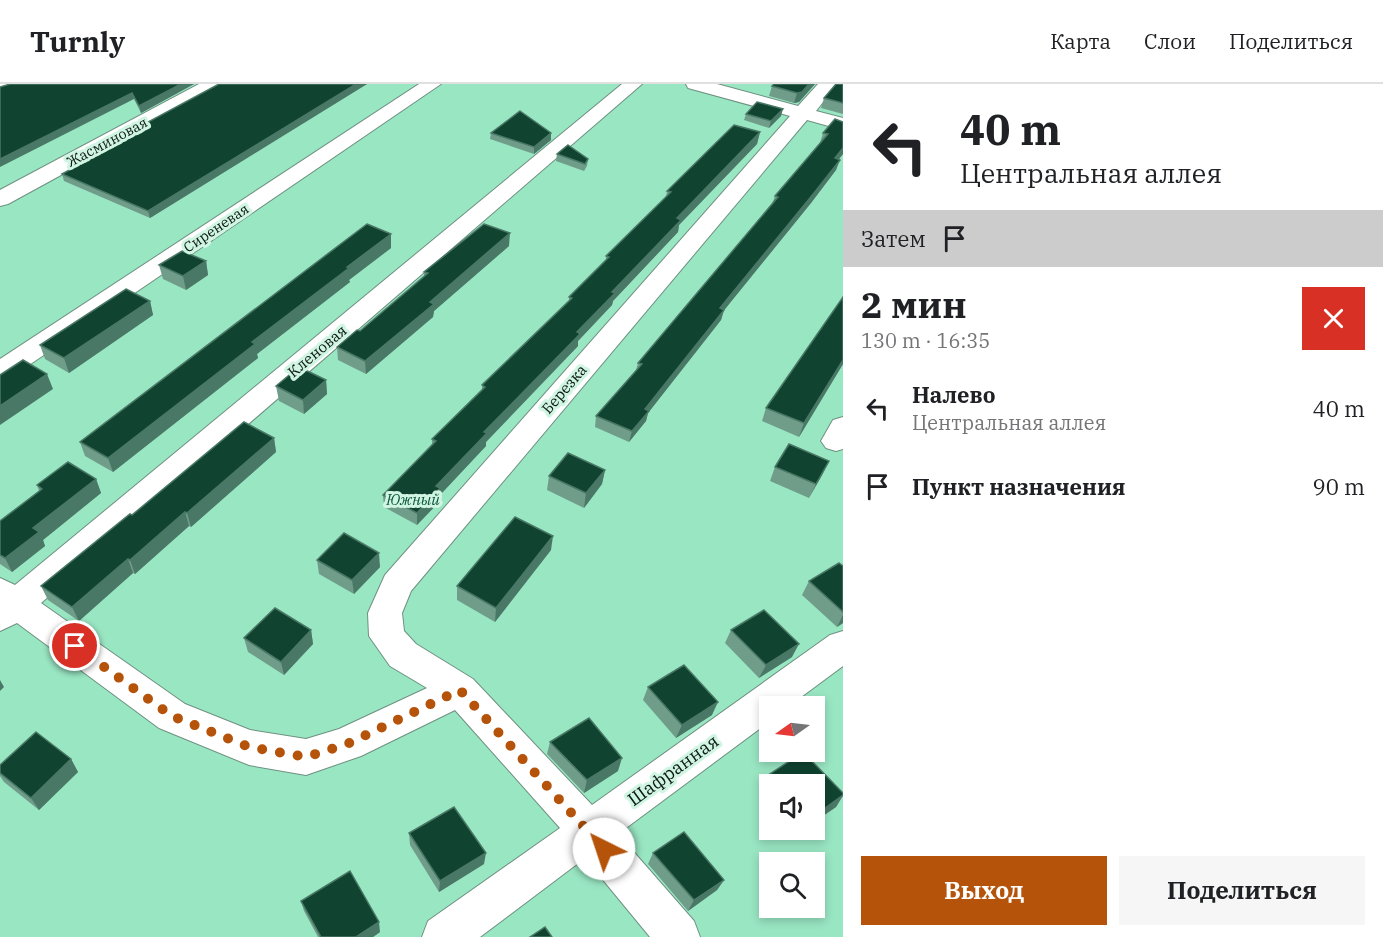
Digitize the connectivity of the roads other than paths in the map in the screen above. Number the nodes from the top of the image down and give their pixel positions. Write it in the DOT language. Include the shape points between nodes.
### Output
graph roads {
  1 [pos="6,84"];
  2 [pos="213,84"];
  3 [pos="432,84"];
  4 [pos="633,84"];
  5 [pos="695,84"];
  6 [pos="828,84"];
  7 [pos="0,87"];
  8 [pos="802,113"];
  9 [pos="843,124"];
  10 [pos="0,199"];
  11 [pos="0,372"];
  12 [pos="5,605"];
  13 [pos="843,646"];
  14 [pos="460,690"];
  15 [pos="589,831"];
  16 [pos="444,937"];
  17 [pos="678,937"];
  1 -- 7 [label="street"];
  2 -- 10 [label="street, Жасминовая"];
  3 -- 11 [label="street, Сиреневая"];
  4 -- 12 [label="street, Кленовая"];
  5 -- 8 [label="street"];
  6 -- 8 [label="street, Березка"];
  8 -- 9 [label="street"];
  8 -- 14 [label="street, Березка" via="397,584 385,613 387,636 403,655"];
  12 -- 14 [label="street" via="172,716 249,747 306,757 347,744"];
  13 -- 15 [label="street, Шафранная"];
  14 -- 15 [label="street, Березка"];
  15 -- 16 [label="street, Шафранная"];
  15 -- 17 [label="street, Березка"];
}
